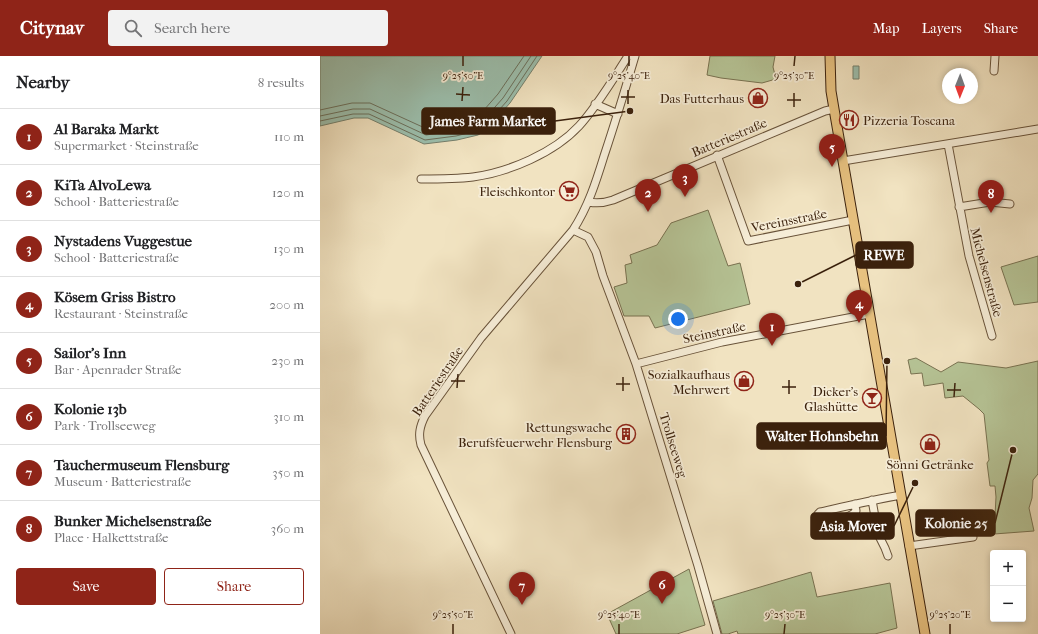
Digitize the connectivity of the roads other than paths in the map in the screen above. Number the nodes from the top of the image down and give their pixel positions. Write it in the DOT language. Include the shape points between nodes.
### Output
graph roads {
  1 [pos="628,56"];
  2 [pos="635,56"];
  3 [pos="830,56"];
  4 [pos="995,56"];
  5 [pos="994,71"];
  6 [pos="595,104"];
  7 [pos="834,109"];
  8 [pos="618,114"];
  9 [pos="1038,129"];
  10 [pos="948,144"];
  11 [pos="718,155"];
  12 [pos="843,160"];
  13 [pos="421,179"];
  14 [pos="589,202"];
  15 [pos="1010,204"];
  16 [pos="959,207"];
  17 [pos="853,220"];
  18 [pos="573,230"];
  19 [pos="869,314"];
  20 [pos="992,336"];
  21 [pos="636,364"];
  22 [pos="901,495"];
  23 [pos="872,500"];
  24 [pos="855,504"];
  25 [pos="972,537"];
  26 [pos="909,546"];
  27 [pos="888,556"];
  28 [pos="511,634"];
  29 [pos="717,634"];
  30 [pos="925,634"];
  1 -- 6 [label="street"];
  2 -- 8 [label="street, Batteriestraße"];
  3 -- 7 [label="main road"];
  4 -- 5 [label="street"];
  6 -- 8 [label="street"];
  6 -- 13 [label="street" via="579,126 564,139 532,158 492,173 473,177"];
  7 -- 11 [label="street, Batteriestraße"];
  7 -- 12 [label="main road"];
  8 -- 14 [label="street, Batteriestraße"];
  9 -- 10 [label="street"];
  10 -- 12 [label="street"];
  10 -- 16 [label="street, Michelsenstraße"];
  11 -- 14 [label="street, Batteriestraße" via="613,200 596,204"];
  11 -- 17 [label="street, Vereinsstraße" via="748,241"];
  12 -- 17 [label="main road"];
  14 -- 18 [label="street, Batteriestraße"];
  15 -- 16 [label="street" via="990,202"];
  16 -- 20 [label="street, Michelsenstraße" via="969,256"];
  17 -- 19 [label="main road"];
  18 -- 21 [label="street, Trollseeweg" via="588,237 593,244"];
  18 -- 28 [label="street, Batteriestraße" via="478,342 425,416 419,431 421,445"];
  19 -- 21 [label="street, Steinstraße" via="706,345"];
  19 -- 22 [label="main road"];
  21 -- 29 [label="street, Trollseeweg"];
  22 -- 23 [label="street"];
  22 -- 26 [label="main road"];
  23 -- 24 [label="street"];
  23 -- 27 [label="street" via="878,534"];
  24 -- 24 [label="street" via="820,512 819,519 824,522 850,516 856,511"];
  25 -- 26 [label="street"];
  26 -- 30 [label="main road"];
}
